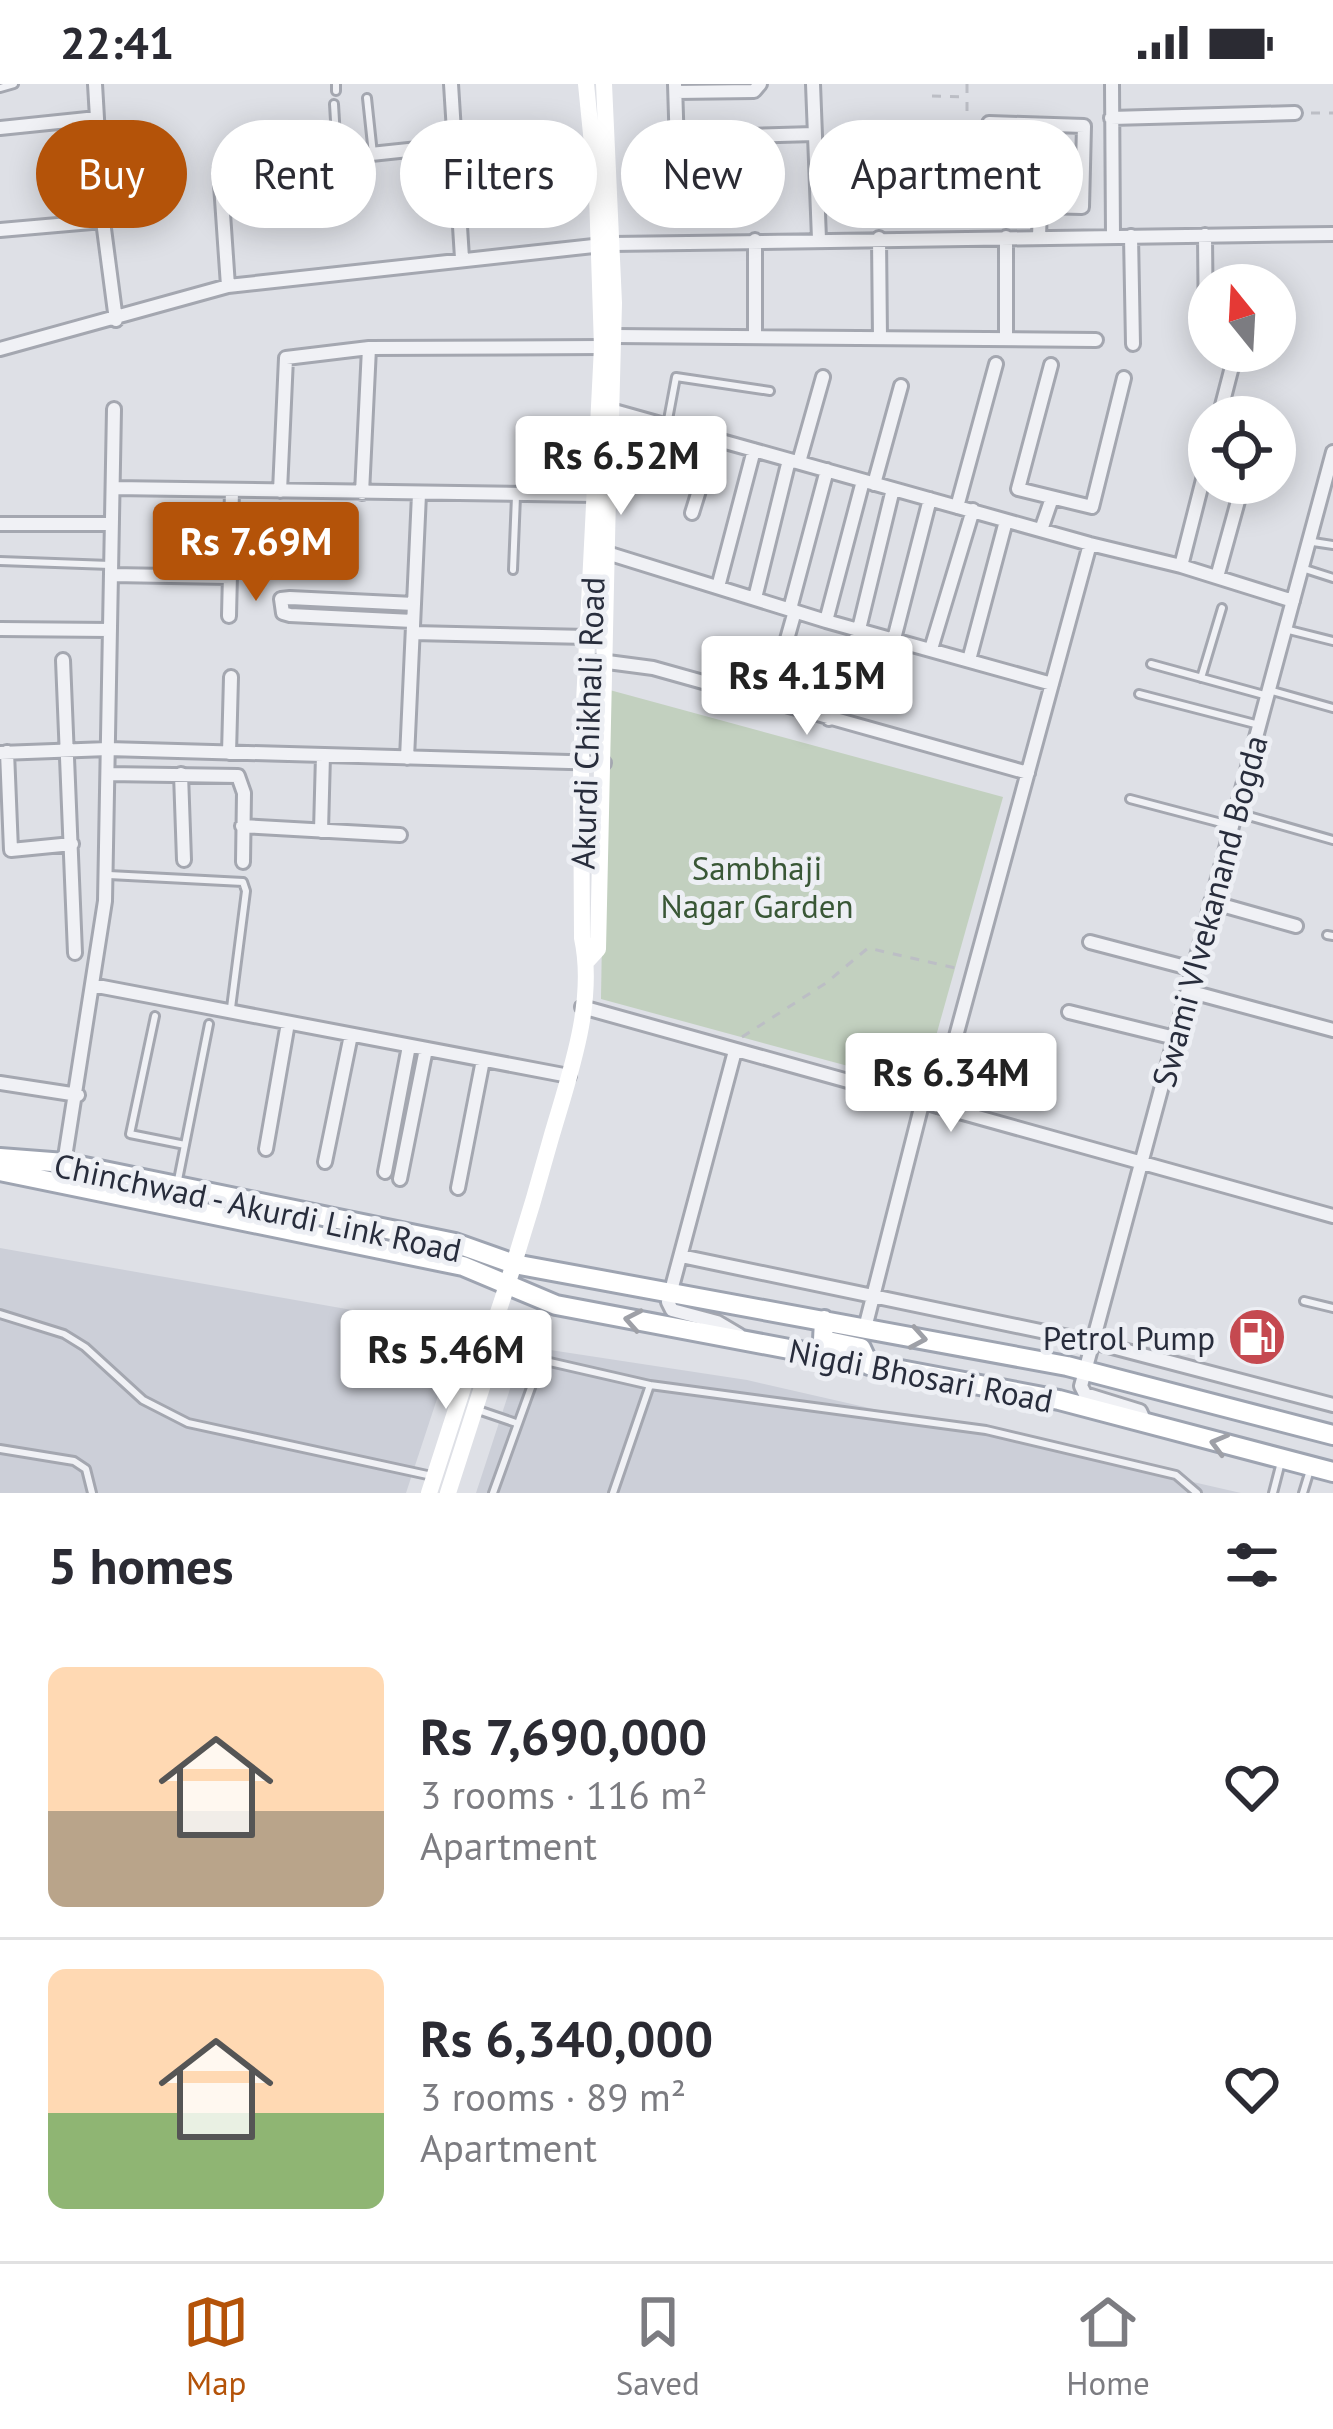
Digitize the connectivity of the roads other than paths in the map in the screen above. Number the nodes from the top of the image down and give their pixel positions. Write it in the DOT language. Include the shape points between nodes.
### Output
graph roads {
  1 [pos="14,84"];
  2 [pos="95,84"];
  3 [pos="451,84"];
  4 [pos="586,84"];
  5 [pos="604,84"];
  6 [pos="760,84"];
  7 [pos="812,84"];
  8 [pos="1112,84"];
  9 [pos="0,88"];
  10 [pos="675,88"];
  11 [pos="367,98"];
  12 [pos="334,104"];
  13 [pos="1295,113"];
  14 [pos="98,118"];
  15 [pos="1111,118"];
  16 [pos="335,120"];
  17 [pos="369,120"];
  18 [pos="454,120"];
  19 [pos="676,120"];
  20 [pos="813,120"];
  21 [pos="0,128"];
  22 [pos="1040,206"];
  23 [pos="36,227"];
  24 [pos="105,228"];
  25 [pos="224,228"];
  26 [pos="460,228"];
  27 [pos="818,228"];
  28 [pos="1039,228"];
  29 [pos="0,230"];
  30 [pos="1333,234"];
  31 [pos="1113,236"];
  32 [pos="1131,236"];
  33 [pos="1204,236"];
  34 [pos="1006,237"];
  35 [pos="1039,237"];
  36 [pos="879,238"];
  37 [pos="819,239"];
  38 [pos="754,240"];
  39 [pos="606,244"];
  40 [pos="462,258"];
  41 [pos="1205,264"];
  42 [pos="228,286"];
  43 [pos="116,320"];
  44 [pos="755,338"];
  45 [pos="880,338"];
  46 [pos="1006,339"];
  47 [pos="1096,340"];
  48 [pos="608,341"];
  49 [pos="1132,344"];
  50 [pos="0,349"];
  51 [pos="368,349"];
  52 [pos="996,364"];
  53 [pos="1052,365"];
  54 [pos="823,377"];
  55 [pos="1124,378"];
  56 [pos="901,386"];
  57 [pos="770,391"];
  58 [pos="606,408"];
  59 [pos="115,409"];
  60 [pos="667,425"];
  61 [pos="715,439"];
  62 [pos="754,450"];
  63 [pos="1333,452"];
  64 [pos="794,461"];
  65 [pos="827,470"];
  66 [pos="869,482"];
  67 [pos="113,488"];
  68 [pos="893,489"];
  69 [pos="232,490"];
  70 [pos="280,491"];
  71 [pos="362,493"];
  72 [pos="419,494"];
  73 [pos="516,494"];
  74 [pos="602,495"];
  75 [pos="1052,498"];
  76 [pos="931,500"];
  77 [pos="1197,504"];
  78 [pos="1237,504"];
  79 [pos="957,507"];
  80 [pos="973,510"];
  81 [pos="692,513"];
  82 [pos="1006,520"];
  83 [pos="0,524"];
  84 [pos="112,524"];
  85 [pos="1041,530"];
  86 [pos="1309,541"];
  87 [pos="1090,544"];
  88 [pos="1333,545"];
  89 [pos="608,553"];
  90 [pos="0,561"];
  91 [pos="1181,566"];
  92 [pos="1302,568"];
  93 [pos="111,570"];
  94 [pos="514,570"];
  95 [pos="230,577"];
  96 [pos="1217,577"];
  97 [pos="1333,578"];
  98 [pos="718,587"];
  99 [pos="755,598"];
  100 [pos="1293,601"];
  101 [pos="414,604"];
  102 [pos="1222,608"];
  103 [pos="792,610"];
  104 [pos="229,616"];
  105 [pos="826,621"];
  106 [pos="413,627"];
  107 [pos="0,628"];
  108 [pos="859,628"];
  109 [pos="1285,629"];
  110 [pos="110,630"];
  111 [pos="589,637"];
  112 [pos="894,638"];
  113 [pos="1333,641"];
  114 [pos="931,649"];
  115 [pos="63,660"];
  116 [pos="969,660"];
  117 [pos="596,662"];
  118 [pos="1151,664"];
  119 [pos="231,677"];
  120 [pos="1201,678"];
  121 [pos="1052,684"];
  122 [pos="1268,693"];
  123 [pos="1139,694"];
  124 [pos="770,703"];
  125 [pos="1333,708"];
  126 [pos="829,719"];
  127 [pos="1259,725"];
  128 [pos="108,749"];
  129 [pos="66,751"];
  130 [pos="3,752"];
  131 [pos="229,753"];
  132 [pos="323,755"];
  133 [pos="407,758"];
  134 [pos="581,762"];
  135 [pos="604,763"];
  136 [pos="1028,773"];
  137 [pos="108,774"];
  138 [pos="182,774"];
  139 [pos="4,792"];
  140 [pos="1130,799"];
  141 [pos="1234,819"];
  142 [pos="242,826"];
  143 [pos="321,830"];
  144 [pos="400,835"];
  145 [pos="1333,839"];
  146 [pos="72,844"];
  147 [pos="184,860"];
  148 [pos="243,862"];
  149 [pos="106,875"];
  150 [pos="1211,902"];
  151 [pos="1296,926"];
  152 [pos="1090,942"];
  153 [pos="75,953"];
  154 [pos="587,961"];
  155 [pos="1193,969"];
  156 [pos="92,986"];
  157 [pos="1188,991"];
  158 [pos="582,1006"];
  159 [pos="230,1012"];
  160 [pos="1070,1012"];
  161 [pos="155,1016"];
  162 [pos="289,1023"];
  163 [pos="209,1024"];
  164 [pos="1333,1030"];
  165 [pos="351,1034"];
  166 [pos="1175,1037"];
  167 [pos="410,1046"];
  168 [pos="426,1049"];
  169 [pos="731,1050"];
  170 [pos="483,1060"];
  171 [pos="569,1076"];
  172 [pos="0,1082"];
  173 [pos="78,1096"];
  174 [pos="922,1104"];
  175 [pos="937,1106"];
  176 [pos="184,1145"];
  177 [pos="266,1149"];
  178 [pos="0,1158"];
  179 [pos="325,1162"];
  180 [pos="1141,1165"];
  181 [pos="0,1171"];
  182 [pos="385,1172"];
  183 [pos="62,1173"];
  184 [pos="400,1179"];
  185 [pos="176,1186"];
  186 [pos="458,1188"];
  187 [pos="1333,1216"];
  188 [pos="681,1256"];
  189 [pos="511,1273"];
  190 [pos="670,1291"];
  191 [pos="873,1296"];
  192 [pos="1304,1301"];
  193 [pos="1333,1308"];
  194 [pos="0,1314"];
  195 [pos="824,1320"];
  196 [pos="865,1328"];
  197 [pos="491,1334"];
  198 [pos="739,1341"];
  199 [pos="1093,1342"];
  200 [pos="869,1366"];
  201 [pos="1085,1370"];
  202 [pos="1211,1373"];
  203 [pos="650,1384"];
  204 [pos="1204,1401"];
  205 [pos="1333,1405"];
  206 [pos="475,1409"];
  207 [pos="516,1423"];
  208 [pos="1146,1424"];
  209 [pos="1333,1435"];
  210 [pos="0,1449"];
  211 [pos="1282,1461"];
  212 [pos="1311,1467"];
  213 [pos="1333,1472"];
  214 [pos="432,1485"];
  215 [pos="92,1493"];
  216 [pos="448,1493"];
  217 [pos="493,1493"];
  218 [pos="614,1493"];
  219 [pos="1197,1493"];
  220 [pos="1273,1493"];
  221 [pos="1303,1493"];
  1 -- 9 [label="lane"];
  2 -- 14 [label="street"];
  3 -- 18 [label="street"];
  4 -- 39 [label="main road"];
  5 -- 39 [label="main road"];
  6 -- 10 [label="street" via="754,91"];
  7 -- 20 [label="street"];
  8 -- 15 [label="street"];
  10 -- 19 [label="street"];
  11 -- 17 [label="lane"];
  12 -- 16 [label="lane"];
  13 -- 15 [label="street"];
  14 -- 21 [label="street"];
  15 -- 31 [label="street"];
  22 -- 22 [label="street" via="1082,207 1084,126 989,123 988,205"];
  23 -- 29 [label="street"];
  24 -- 43 [label="street"];
  25 -- 42 [label="street"];
  26 -- 40 [label="street"];
  27 -- 37 [label="street"];
  28 -- 35 [label="street"];
  30 -- 33 [label="street"];
  31 -- 32 [label="street"];
  31 -- 35 [label="street"];
  32 -- 33 [label="street"];
  32 -- 49 [label="street"];
  33 -- 41 [label="street"];
  34 -- 35 [label="street"];
  34 -- 36 [label="street"];
  34 -- 46 [label="street"];
  36 -- 37 [label="street"];
  36 -- 45 [label="street"];
  37 -- 38 [label="street"];
  38 -- 39 [label="street"];
  38 -- 44 [label="street"];
  39 -- 40 [label="street"];
  39 -- 48 [label="main road"];
  40 -- 42 [label="street"];
  42 -- 43 [label="street"];
  43 -- 50 [label="street"];
  44 -- 45 [label="street"];
  44 -- 48 [label="street"];
  45 -- 46 [label="street"];
  46 -- 47 [label="street"];
  48 -- 51 [label="street"];
  48 -- 58 [label="main road"];
  51 -- 70 [label="street" via="286,358"];
  51 -- 71 [label="street"];
  52 -- 79 [label="street"];
  53 -- 75 [label="street" via="1018,488"];
  54 -- 64 [label="street"];
  55 -- 75 [label="street" via="1092,507"];
  56 -- 66 [label="street"];
  57 -- 60 [label="lane" via="676,377"];
  58 -- 60 [label="street"];
  58 -- 74 [label="main road"];
  59 -- 67 [label="street"];
  60 -- 61 [label="street"];
  61 -- 62 [label="street"];
  61 -- 81 [label="street"];
  62 -- 64 [label="street"];
  62 -- 98 [label="street"];
  63 -- 86 [label="street, Swami VIvekanand Bogda"];
  64 -- 65 [label="street"];
  64 -- 99 [label="street"];
  65 -- 66 [label="street"];
  65 -- 103 [label="street"];
  66 -- 68 [label="street"];
  66 -- 105 [label="street"];
  67 -- 69 [label="street"];
  67 -- 84 [label="street"];
  68 -- 76 [label="street"];
  68 -- 108 [label="street"];
  69 -- 70 [label="street"];
  69 -- 95 [label="street"];
  70 -- 71 [label="street"];
  71 -- 72 [label="street"];
  72 -- 73 [label="street"];
  72 -- 101 [label="street"];
  73 -- 74 [label="street"];
  73 -- 94 [label="lane"];
  74 -- 89 [label="main road"];
  74 -- 111 [label="main road, Akurdi Chikhali Road"];
  75 -- 85 [label="street"];
  76 -- 79 [label="street"];
  76 -- 112 [label="street"];
  77 -- 91 [label="street"];
  78 -- 96 [label="street"];
  79 -- 80 [label="street"];
  80 -- 82 [label="street"];
  80 -- 114 [label="street"];
  82 -- 85 [label="street"];
  82 -- 116 [label="street"];
  83 -- 84 [label="street"];
  84 -- 93 [label="street"];
  85 -- 87 [label="street"];
  86 -- 88 [label="lane"];
  86 -- 92 [label="street, Swami VIvekanand Bogda"];
  87 -- 91 [label="street"];
  87 -- 121 [label="street"];
  89 -- 98 [label="street"];
  89 -- 117 [label="main road"];
  90 -- 93 [label="lane"];
  91 -- 96 [label="street"];
  92 -- 97 [label="lane"];
  92 -- 100 [label="street, Swami VIvekanand Bogda"];
  93 -- 95 [label="street"];
  93 -- 110 [label="street"];
  95 -- 104 [label="street"];
  96 -- 100 [label="street"];
  98 -- 99 [label="street"];
  99 -- 103 [label="street"];
  100 -- 109 [label="street, Swami VIvekanand Bogda"];
  101 -- 106 [label="street"];
  101 -- 106 [label="street" via="280,604 290,615"];
  102 -- 120 [label="lane"];
  103 -- 105 [label="street"];
  103 -- 124 [label="street"];
  105 -- 108 [label="street"];
  106 -- 111 [label="street"];
  106 -- 133 [label="street"];
  107 -- 110 [label="street"];
  108 -- 112 [label="street"];
  108 -- 126 [label="street"];
  109 -- 113 [label="lane"];
  109 -- 122 [label="street, Swami VIvekanand Bogda"];
  110 -- 128 [label="street"];
  111 -- 117 [label="main road, Akurdi Chikhali Road"];
  112 -- 114 [label="street"];
  114 -- 116 [label="street"];
  115 -- 129 [label="street"];
  116 -- 121 [label="street"];
  117 -- 124 [label="street" via="653,668"];
  117 -- 134 [label="main road, Akurdi Chikhali Road"];
  117 -- 135 [label="main road"];
  118 -- 120 [label="lane"];
  119 -- 131 [label="street"];
  120 -- 122 [label="lane"];
  121 -- 136 [label="street"];
  122 -- 125 [label="lane"];
  122 -- 127 [label="street, Swami VIvekanand Bogda"];
  123 -- 127 [label="lane"];
  124 -- 126 [label="street"];
  126 -- 136 [label="street"];
  127 -- 141 [label="street, Swami VIvekanand Bogda"];
  128 -- 129 [label="street"];
  128 -- 131 [label="street"];
  128 -- 137 [label="street"];
  129 -- 130 [label="street"];
  129 -- 146 [label="street"];
  130 -- 139 [label="street"];
  131 -- 132 [label="street"];
  132 -- 133 [label="street"];
  132 -- 143 [label="street"];
  133 -- 134 [label="street"];
  134 -- 135 [label="street"];
  134 -- 154 [label="main road, Akurdi Chikhali Road"];
  135 -- 154 [label="main road" via="598,949"];
  136 -- 175 [label="street"];
  137 -- 138 [label="street"];
  137 -- 149 [label="street"];
  138 -- 142 [label="street" via="238,776"];
  138 -- 147 [label="street"];
  139 -- 146 [label="street" via="11,850"];
  140 -- 141 [label="lane"];
  141 -- 145 [label="lane"];
  141 -- 150 [label="street, Swami VIvekanand Bogda"];
  142 -- 143 [label="street"];
  142 -- 148 [label="street"];
  143 -- 144 [label="street"];
  146 -- 153 [label="street"];
  149 -- 156 [label="street"];
  149 -- 159 [label="lane" via="243,882"];
  150 -- 151 [label="street"];
  150 -- 155 [label="street, Swami VIvekanand Bogda"];
  152 -- 155 [label="street"];
  154 -- 158 [label="main road, Akurdi Chikhali Road"];
  155 -- 157 [label="street, Swami VIvekanand Bogda"];
  156 -- 159 [label="street"];
  156 -- 173 [label="street"];
  157 -- 164 [label="street"];
  157 -- 166 [label="street, Swami VIvekanand Bogda"];
  158 -- 169 [label="street"];
  158 -- 171 [label="main road, Akurdi Chikhali Road"];
  159 -- 162 [label="street"];
  160 -- 166 [label="street"];
  161 -- 176 [label="lane" via="130,1134"];
  162 -- 165 [label="street"];
  162 -- 177 [label="street"];
  163 -- 176 [label="lane"];
  165 -- 167 [label="street"];
  165 -- 179 [label="street"];
  166 -- 180 [label="street, Swami VIvekanand Bogda"];
  167 -- 168 [label="street"];
  167 -- 182 [label="street"];
  168 -- 170 [label="street"];
  168 -- 184 [label="street"];
  169 -- 174 [label="street"];
  169 -- 188 [label="street"];
  170 -- 171 [label="street"];
  170 -- 186 [label="street"];
  171 -- 189 [label="main road, Akurdi Chikhali Road"];
  172 -- 173 [label="street"];
  173 -- 183 [label="street"];
  174 -- 175 [label="street"];
  174 -- 191 [label="street"];
  175 -- 180 [label="street"];
  176 -- 185 [label="lane"];
  178 -- 183 [label="main road, Chinchwad - Akurdi Link Road"];
  180 -- 187 [label="street"];
  180 -- 199 [label="street, Swami VIvekanand Bogda"];
  181 -- 183 [label="main road, Chinchwad - Akurdi Link Road"];
  183 -- 185 [label="main road, Chinchwad - Akurdi Link Road"];
  183 -- 189 [label="main road, Chinchwad - Akurdi Link Road"];
  185 -- 189 [label="main road, Chinchwad - Akurdi Link Road" via="455,1244"];
  188 -- 190 [label="street"];
  188 -- 191 [label="street"];
  189 -- 190 [label="main road, Nigdi Bhosari Road"];
  189 -- 197 [label="main road, Akurdi Chikhali Road"];
  198 -- 189 [label="main road, Nigdi Bhosari Road, one-way" via="556,1305"];
  190 -- 195 [label="main road, Nigdi Bhosari Road"];
  190 -- 198 [label="street" via="672,1310 729,1328"];
  191 -- 196 [label="street"];
  191 -- 199 [label="street"];
  192 -- 193 [label="lane"];
  194 -- 214 [label="lane" via="64,1334 143,1400 188,1423"];
  195 -- 196 [label="main road, Nigdi Bhosari Road"];
  195 -- 200 [label="main road" via="823,1340 861,1348"];
  196 -- 201 [label="main road, Nigdi Bhosari Road, one-way"];
  197 -- 206 [label="main road" via="494,1350"];
  197 -- 214 [label="main road" via="478,1343"];
  198 -- 200 [label="main road, Nigdi Bhosari Road"];
  199 -- 201 [label="street, Swami VIvekanand Bogda"];
  199 -- 202 [label="street"];
  200 -- 208 [label="main road, Nigdi Bhosari Road"];
  201 -- 204 [label="main road, Nigdi Bhosari Road"];
  201 -- 208 [label="street" via="1085,1394 1140,1412"];
  202 -- 204 [label="street"];
  202 -- 205 [label="street"];
  203 -- 207 [label="lane" via="541,1360"];
  203 -- 218 [label="lane"];
  203 -- 219 [label="lane" via="986,1430 1176,1475"];
  204 -- 209 [label="main road, Nigdi Bhosari Road"];
  206 -- 207 [label="lane"];
  206 -- 216 [label="main road"];
  207 -- 217 [label="lane"];
  211 -- 208 [label="main road, Nigdi Bhosari Road, one-way"];
  210 -- 215 [label="lane" via="74,1461 86,1469"];
  211 -- 212 [label="main road, Nigdi Bhosari Road"];
  211 -- 220 [label="lane"];
  212 -- 213 [label="main road, Nigdi Bhosari Road"];
  212 -- 221 [label="lane"];
}
